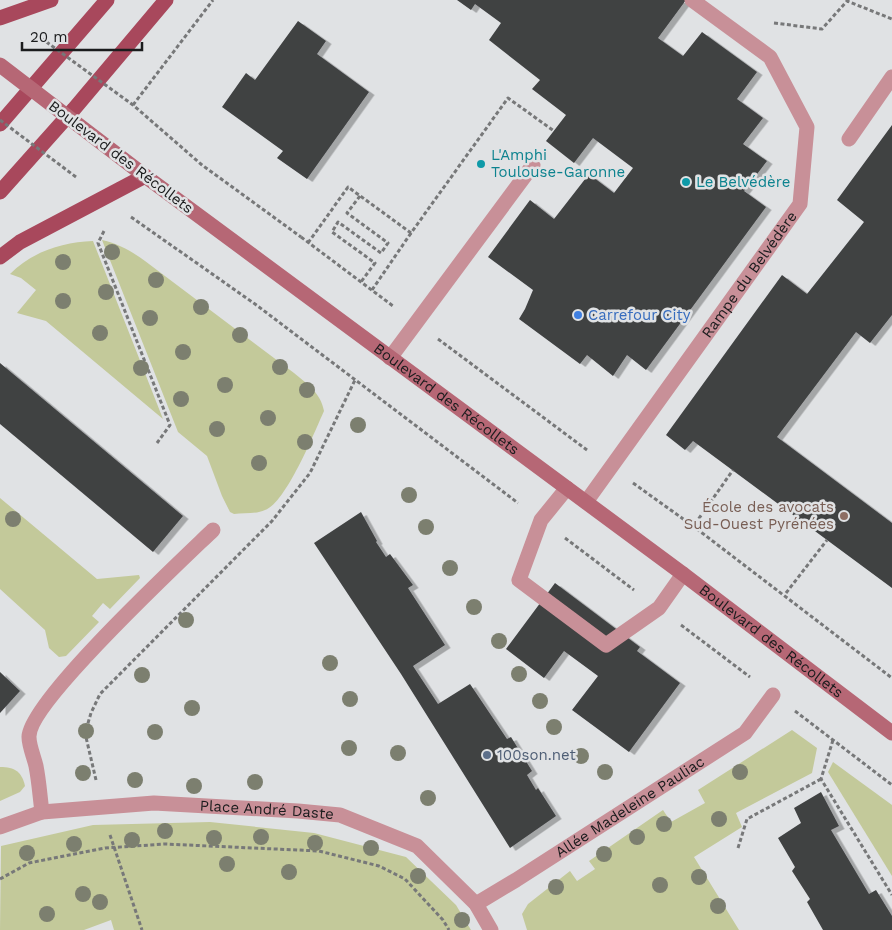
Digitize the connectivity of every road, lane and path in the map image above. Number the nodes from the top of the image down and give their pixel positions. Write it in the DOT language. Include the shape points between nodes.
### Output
graph roads {
  1 [pos="51,0"];
  2 [pos="107,0"];
  3 [pos="166,0"];
  4 [pos="213,0"];
  5 [pos="692,0"];
  6 [pos="0,18"];
  7 [pos="769,19"];
  8 [pos="892,19"];
  9 [pos="41,38"];
  10 [pos="0,65"];
  11 [pos="892,77"];
  12 [pos="133,105"];
  13 [pos="0,120"];
  14 [pos="0,124"];
  15 [pos="554,131"];
  16 [pos="848,139"];
  17 [pos="533,165"];
  18 [pos="146,176"];
  19 [pos="76,177"];
  20 [pos="0,192"];
  21 [pos="360,196"];
  22 [pos="107,226"];
  23 [pos="151,230"];
  24 [pos="411,233"];
  25 [pos="308,243"];
  26 [pos="0,256"];
  27 [pos="361,282"];
  28 [pos="372,290"];
  29 [pos="417,323"];
  30 [pos="390,358"];
  31 [pos="355,380"];
  32 [pos="157,443"];
  33 [pos="611,468"];
  34 [pos="733,470"];
  35 [pos="567,488"];
  36 [pos="586,502"];
  37 [pos="541,520"];
  38 [pos="695,524"];
  39 [pos="213,530"];
  40 [pos="827,540"];
  41 [pos="683,574"];
  42 [pos="786,594"];
  43 [pos="659,608"];
  44 [pos="892,678"];
  45 [pos="773,694"];
  46 [pos="892,733"];
  47 [pos="833,740"];
  48 [pos="821,779"];
  49 [pos="892,784"];
  50 [pos="101,806"];
  51 [pos="42,812"];
  52 [pos="0,827"];
  53 [pos="114,848"];
  54 [pos="738,848"];
  55 [pos="0,879"];
  56 [pos="892,895"];
  57 [pos="476,904"];
  58 [pos="142,930"];
  59 [pos="449,930"];
  60 [pos="491,930"];
  1 -- 6 [label="main road"];
  2 -- 14 [label="main road"];
  3 -- 20 [label="main road"];
  4 -- 12 [label="path"];
  5 -- 33 [label="street, Rampe du Belvédère" via="770,57 807,127 800,204"];
  7 -- 8 [label="path" via="776,23 822,29 847,1"];
  9 -- 12 [label="path, bridge"];
  10 -- 18 [label="main road, Boulevard des Récollets, bridge"];
  11 -- 16 [label="street"];
  12 -- 25 [label="path, bridge" via="202,165"];
  13 -- 19 [label="path, bridge"];
  15 -- 24 [label="path" via="508,98"];
  17 -- 29 [label="street"];
  18 -- 26 [label="main road" via="20,242"];
  18 -- 30 [label="main road, Boulevard des Récollets"];
  21 -- 24 [label="path"];
  21 -- 25 [label="path" via="348,187"];
  21 -- 27 [label="path" via="347,213 388,243 381,253 338,222 332,232 375,263"];
  22 -- 32 [label="path" via="98,242 170,425"];
  23 -- 31 [label="path"];
  24 -- 28 [label="path"];
  25 -- 27 [label="path"];
  27 -- 28 [label="path"];
  28 -- 29 [label="path"];
  29 -- 30 [label="street"];
  29 -- 33 [label="path"];
  30 -- 35 [label="main road, Boulevard des Récollets"];
  31 -- 37 [label="path"];
  31 -- 50 [label="path" via="310,473 272,521 100,694 85,733"];
  33 -- 36 [label="street, Rampe du Belvédère"];
  33 -- 44 [label="path" via="693,526"];
  34 -- 38 [label="path"];
  35 -- 36 [label="main road, Boulevard des Récollets"];
  35 -- 37 [label="street"];
  36 -- 41 [label="main road, Boulevard des Récollets"];
  37 -- 43 [label="path"];
  37 -- 43 [label="street" via="519,580 606,644"];
  39 -- 51 [label="street" via="64,680 37,715 29,736"];
  40 -- 42 [label="path"];
  41 -- 43 [label="street"];
  41 -- 46 [label="main road, Boulevard des Récollets"];
  43 -- 45 [label="path"];
  45 -- 47 [label="path"];
  45 -- 57 [label="street, Allée Madeleine Pauliac" via="745,733"];
  47 -- 48 [label="path"];
  47 -- 49 [label="path"];
  48 -- 54 [label="path" via="748,819"];
  48 -- 56 [label="path"];
  50 -- 51 [label="street, Place André Daste"];
  50 -- 53 [label="path"];
  50 -- 57 [label="street, Place André Daste" via="154,803 340,815 417,846"];
  51 -- 52 [label="street, Place André Daste"];
  53 -- 55 [label="path" via="29,864"];
  53 -- 58 [label="path"];
  53 -- 59 [label="path" via="175,845 319,851 345,857 379,866 405,880"];
  57 -- 60 [label="street, Place André Daste"];
}
